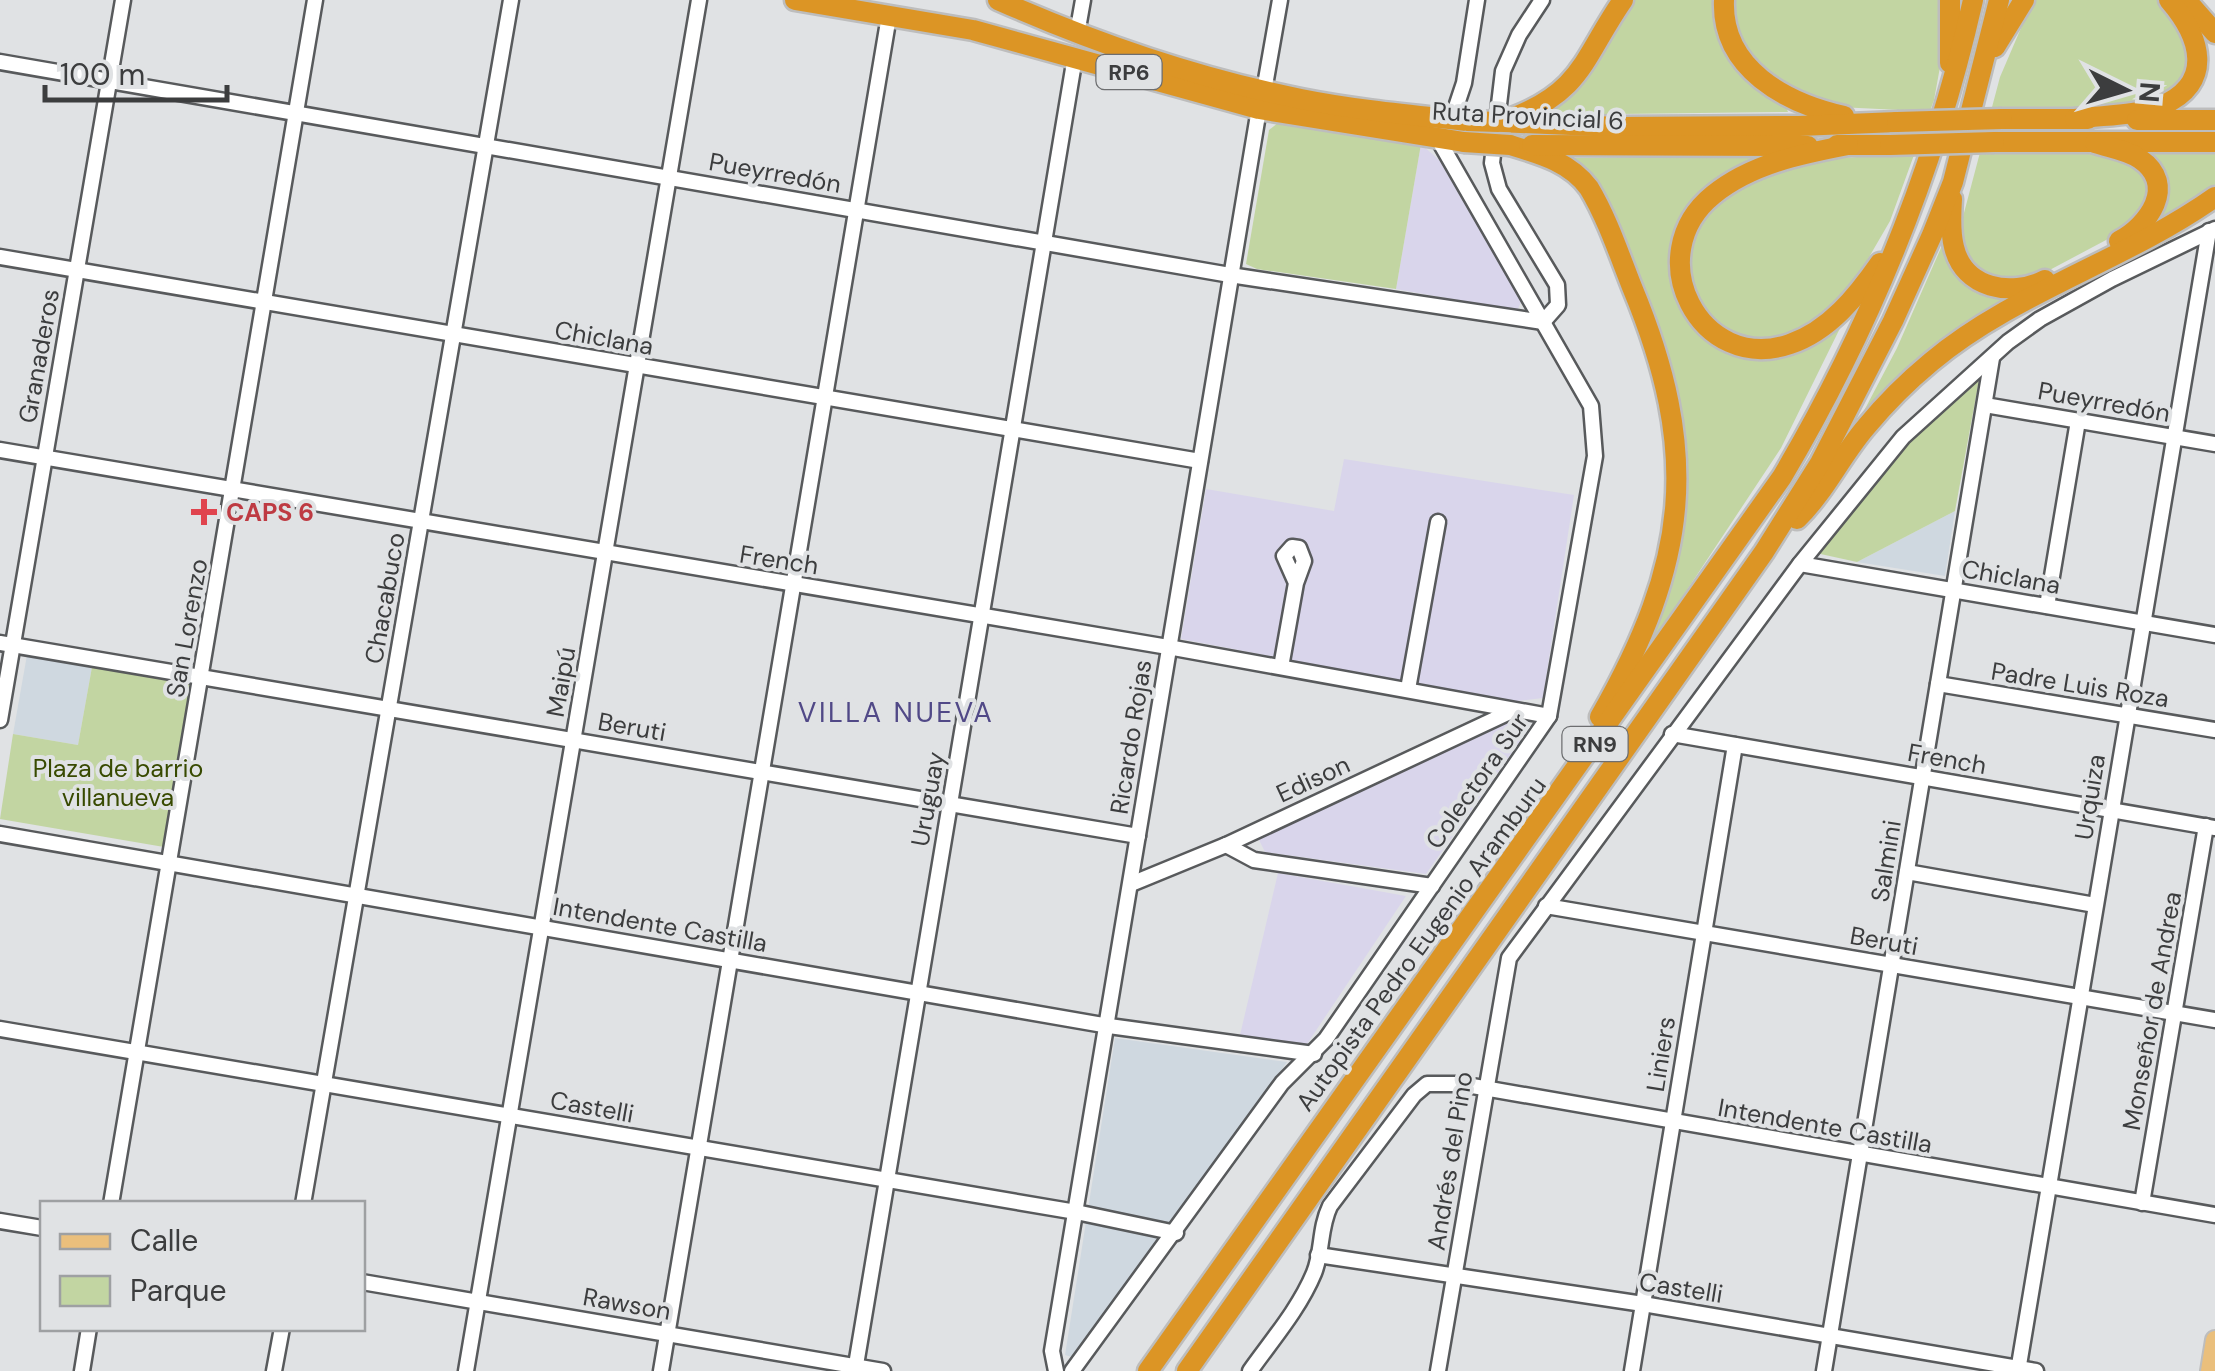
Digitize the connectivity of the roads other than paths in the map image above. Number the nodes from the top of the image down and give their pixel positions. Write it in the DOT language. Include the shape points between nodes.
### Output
graph roads {
  1 [pos="122,0"];
  2 [pos="314,0"];
  3 [pos="511,0"];
  4 [pos="699,0"];
  5 [pos="795,0"];
  6 [pos="998,0"];
  7 [pos="1083,0"];
  8 [pos="1280,0"];
  9 [pos="1478,0"];
  10 [pos="1542,0"];
  11 [pos="1623,0"];
  12 [pos="1724,0"];
  13 [pos="1950,0"];
  14 [pos="1973,0"];
  15 [pos="1999,0"];
  16 [pos="2024,0"];
  17 [pos="2169,0"];
  18 [pos="2186,0"];
  19 [pos="890,16"];
  20 [pos="2215,33"];
  21 [pos="1077,34"];
  22 [pos="1075,57"];
  23 [pos="0,62"];
  24 [pos="1986,62"];
  25 [pos="109,81"];
  26 [pos="1950,90"];
  27 [pos="1261,100"];
  28 [pos="296,113"];
  29 [pos="1524,119"];
  30 [pos="2075,119"];
  31 [pos="2215,120"];
  32 [pos="1870,122"];
  33 [pos="1464,128"];
  34 [pos="1438,140"];
  35 [pos="2215,142"];
  36 [pos="2095,143"];
  37 [pos="1848,145"];
  38 [pos="486,146"];
  39 [pos="1518,146"];
  40 [pos="669,177"];
  41 [pos="1952,182"];
  42 [pos="2215,197"];
  43 [pos="857,210"];
  44 [pos="1910,215"];
  45 [pos="2212,230"];
  46 [pos="1044,243"];
  47 [pos="2210,252"];
  48 [pos="0,257"];
  49 [pos="76,270"];
  50 [pos="1230,275"];
  51 [pos="264,302"];
  52 [pos="1543,322"];
  53 [pos="453,335"];
  54 [pos="1992,358"];
  55 [pos="637,367"];
  56 [pos="825,398"];
  57 [pos="1985,405"];
  58 [pos="2078,421"];
  59 [pos="1012,430"];
  60 [pos="2173,436"];
  61 [pos="2215,444"];
  62 [pos="0,450"];
  63 [pos="44,458"];
  64 [pos="1200,461"];
  65 [pos="234,491"];
  66 [pos="421,522"];
  67 [pos="1438,522"];
  68 [pos="1764,552"];
  69 [pos="606,553"];
  70 [pos="1800,564"];
  71 [pos="1296,583"];
  72 [pos="794,585"];
  73 [pos="1954,590"];
  74 [pos="2047,606"];
  75 [pos="982,616"];
  76 [pos="2141,622"];
  77 [pos="2215,635"];
  78 [pos="6,644"];
  79 [pos="1168,646"];
  80 [pos="1281,667"];
  81 [pos="202,677"];
  82 [pos="1938,684"];
  83 [pos="1408,690"];
  84 [pos="388,709"];
  85 [pos="1512,711"];
  86 [pos="2126,715"];
  87 [pos="1549,716"];
  88 [pos="0,720"];
  89 [pos="2215,730"];
  90 [pos="1672,734"];
  91 [pos="574,740"];
  92 [pos="1736,745"];
  93 [pos="762,772"];
  94 [pos="1922,778"];
  95 [pos="950,804"];
  96 [pos="2111,810"];
  97 [pos="2210,827"];
  98 [pos="0,834"];
  99 [pos="1138,836"];
  100 [pos="1525,842"];
  101 [pos="1226,845"];
  102 [pos="170,863"];
  103 [pos="1907,872"];
  104 [pos="1132,884"];
  105 [pos="1432,886"];
  106 [pos="356,896"];
  107 [pos="2095,905"];
  108 [pos="1546,906"];
  109 [pos="542,928"];
  110 [pos="1704,933"];
  111 [pos="731,960"];
  112 [pos="1891,965"];
  113 [pos="918,993"];
  114 [pos="2080,997"];
  115 [pos="2174,1013"];
  116 [pos="2215,1020"];
  117 [pos="1109,1026"];
  118 [pos="0,1029"];
  119 [pos="137,1052"];
  120 [pos="1314,1054"];
  121 [pos="324,1084"];
  122 [pos="1484,1088"];
  123 [pos="510,1116"];
  124 [pos="1673,1123"];
  125 [pos="699,1148"];
  126 [pos="1860,1155"];
  127 [pos="887,1180"];
  128 [pos="2048,1187"];
  129 [pos="112,1201"];
  130 [pos="304,1201"];
  131 [pos="2142,1203"];
  132 [pos="1076,1212"];
  133 [pos="2215,1215"];
  134 [pos="0,1221"];
  135 [pos="40,1228"];
  136 [pos="1176,1233"];
  137 [pos="1318,1255"];
  138 [pos="1454,1276"];
  139 [pos="365,1283"];
  140 [pos="1242,1290"];
  141 [pos="478,1302"];
  142 [pos="1643,1304"];
  143 [pos="89,1331"];
  144 [pos="281,1331"];
  145 [pos="668,1334"];
  146 [pos="1830,1336"];
  147 [pos="1171,1338"];
  148 [pos="2215,1340"];
  149 [pos="855,1368"];
  150 [pos="2018,1370"];
  151 [pos="82,1371"];
  152 [pos="274,1371"];
  153 [pos="466,1371"];
  154 [pos="662,1371"];
  155 [pos="883,1371"];
  156 [pos="1056,1371"];
  157 [pos="1072,1371"];
  158 [pos="1132,1371"];
  159 [pos="1148,1371"];
  160 [pos="1187,1371"];
  161 [pos="1199,1371"];
  162 [pos="1250,1371"];
  163 [pos="1438,1371"];
  164 [pos="1632,1371"];
  165 [pos="1824,1371"];
  166 [pos="2036,1371"];
  167 [pos="2210,1371"];
  1 -- 25 [label="street, Granaderos"];
  2 -- 28 [label="street, San Lorenzo"];
  3 -- 38 [label="street, Chacabuco"];
  4 -- 40 [label="street, Maipú"];
  5 -- 19 [label="highway, Ruta Provincial 6 / RP6"];
  6 -- 21 [label="highway, Ruta Provincial 6 / RP6"];
  7 -- 21 [label="street"];
  8 -- 27 [label="street, Ricardo Rojas"];
  9 -- 33 [label="street" via="1456,106"];
  10 -- 52 [label="street" via="1503,72 1492,164 1499,189 1556,284 1558,304"];
  11 -- 29 [label="highway" via="1576,78"];
  12 -- 32 [label="highway" via="1733,44 1773,90 1814,110"];
  13 -- 26 [label="highway"];
  14 -- 26 [label="highway, Autopista Pedro Eugenio Aramburu / RN9"];
  15 -- 24 [label="highway, Autopista Pedro Eugenio Aramburu / RN9"];
  16 -- 24 [label="highway"];
  17 -- 30 [label="highway" via="2200,45 2192,84 2160,106"];
  18 -- 20 [label="highway"];
  19 -- 22 [label="highway, Ruta Provincial 6 / RP6"];
  19 -- 43 [label="street"];
  21 -- 27 [label="highway, Ruta Provincial 6 / RP6"];
  22 -- 27 [label="highway, Ruta Provincial 6 / RP6"];
  22 -- 46 [label="street, Uruguay"];
  23 -- 25 [label="street, Pueyrredón"];
  24 -- 41 [label="highway, Autopista Pedro Eugenio Aramburu / RN9"];
  25 -- 28 [label="street, Pueyrredón"];
  25 -- 49 [label="street, Granaderos"];
  26 -- 44 [label="highway, Autopista Pedro Eugenio Aramburu / RN9"];
  27 -- 33 [label="highway, Ruta Provincial 6 / RP6"];
  27 -- 34 [label="highway, Ruta Provincial 6 / RP6"];
  27 -- 50 [label="street, Ricardo Rojas"];
  28 -- 38 [label="street, Pueyrredón"];
  28 -- 51 [label="street, San Lorenzo"];
  29 -- 32 [label="highway, Ruta Provincial 6" via="1744,126"];
  29 -- 33 [label="highway, Ruta Provincial 6 / RP6, bridge"];
  30 -- 31 [label="highway, Ruta Provincial 6"];
  30 -- 32 [label="highway, Ruta Provincial 6, bridge"];
  33 -- 34 [label="highway, Ruta Provincial 6 / RP6"];
  33 -- 39 [label="highway, Ruta Provincial 6 / RP6, bridge"];
  34 -- 52 [label="street, Colectora Sur"];
  35 -- 36 [label="highway, Ruta Provincial 6 / RP6"];
  36 -- 37 [label="highway, Ruta Provincial 6 / RP6, bridge"];
  36 -- 41 [label="highway" via="2150,168 2156,204 2130,235 2025,288 1988,285 1959,261"];
  37 -- 39 [label="highway, Ruta Provincial 6 / RP6"];
  37 -- 44 [label="highway" via="1763,167 1701,206 1685,231 1679,260 1682,289 1702,322 1747,346 1779,348 1804,338 1865,284"];
  38 -- 40 [label="street, Pueyrredón"];
  38 -- 53 [label="street, Chacabuco"];
  39 -- 100 [label="highway" via="1569,168 1594,197 1663,373 1677,474 1676,528 1639,645"];
  40 -- 43 [label="street, Pueyrredón"];
  40 -- 55 [label="street, Maipú"];
  41 -- 68 [label="highway, Autopista Pedro Eugenio Aramburu / RN9" via="1894,320 1820,463"];
  42 -- 68 [label="highway" via="1937,356 1866,427 1810,506"];
  43 -- 46 [label="street, Pueyrredón"];
  43 -- 56 [label="street"];
  44 -- 100 [label="highway, Autopista Pedro Eugenio Aramburu / RN9" via="1842,368 1782,476"];
  45 -- 47 [label="street, Urquiza"];
  45 -- 54 [label="street" via="2040,319"];
  46 -- 50 [label="street, Pueyrredón"];
  46 -- 59 [label="street, Uruguay"];
  47 -- 60 [label="street, Urquiza"];
  48 -- 49 [label="street, Chiclana"];
  49 -- 51 [label="street, Chiclana"];
  49 -- 63 [label="street, Granaderos"];
  50 -- 52 [label="street, Pueyrredón"];
  50 -- 64 [label="street, Ricardo Rojas"];
  51 -- 53 [label="street, Chiclana"];
  51 -- 65 [label="street, San Lorenzo"];
  52 -- 87 [label="street, Colectora Sur" via="1587,394 1595,425"];
  53 -- 55 [label="street, Chiclana"];
  53 -- 66 [label="street, Chacabuco"];
  54 -- 57 [label="street, Salmini"];
  54 -- 70 [label="street" via="1903,437"];
  55 -- 56 [label="street, Chiclana"];
  55 -- 69 [label="street, Maipú"];
  56 -- 59 [label="street, Chiclana"];
  56 -- 72 [label="street"];
  57 -- 58 [label="street, Pueyrredón"];
  57 -- 73 [label="street, Salmini"];
  58 -- 60 [label="street, Pueyrredón"];
  58 -- 74 [label="street"];
  59 -- 64 [label="street, Chiclana"];
  59 -- 75 [label="street, Uruguay"];
  60 -- 61 [label="street, Pueyrredón"];
  60 -- 76 [label="street, Urquiza"];
  62 -- 63 [label="street, French"];
  63 -- 65 [label="street, French"];
  63 -- 78 [label="street, Granaderos"];
  64 -- 79 [label="street, Ricardo Rojas"];
  65 -- 66 [label="street, French"];
  65 -- 81 [label="street, San Lorenzo"];
  66 -- 69 [label="street, French"];
  66 -- 84 [label="street, Chacabuco"];
  67 -- 83 [label="street"];
  68 -- 140 [label="highway, Autopista Pedro Eugenio Aramburu / RN9"];
  69 -- 72 [label="street, French"];
  69 -- 91 [label="street, Maipú"];
  70 -- 73 [label="street, Chiclana"];
  70 -- 90 [label="street"];
  71 -- 80 [label="street"];
  72 -- 75 [label="street, French"];
  72 -- 93 [label="street"];
  73 -- 74 [label="street, Chiclana"];
  73 -- 82 [label="street, Salmini"];
  74 -- 76 [label="street, Chiclana"];
  75 -- 79 [label="street, French"];
  75 -- 95 [label="street, Uruguay"];
  76 -- 77 [label="street, Chiclana"];
  76 -- 86 [label="street, Urquiza"];
  78 -- 81 [label="street, Beruti"];
  78 -- 88 [label="street, Granaderos"];
  79 -- 80 [label="street, French"];
  79 -- 99 [label="street, Ricardo Rojas"];
  80 -- 83 [label="street, French"];
  81 -- 84 [label="street, Beruti"];
  81 -- 102 [label="street, San Lorenzo"];
  82 -- 86 [label="street, Padre Luis Roza"];
  82 -- 94 [label="street, Salmini"];
  83 -- 85 [label="street, French"];
  84 -- 91 [label="street, Beruti"];
  84 -- 106 [label="street, Chacabuco"];
  85 -- 87 [label="street, French"];
  85 -- 101 [label="street, Edison"];
  86 -- 89 [label="street, Padre Luis Roza"];
  86 -- 96 [label="street, Urquiza"];
  87 -- 105 [label="street, Colectora Sur"];
  90 -- 92 [label="street, French"];
  90 -- 108 [label="street"];
  91 -- 93 [label="street, Beruti"];
  91 -- 109 [label="street, Maipú"];
  92 -- 94 [label="street, French"];
  92 -- 110 [label="street, Liniers"];
  93 -- 95 [label="street, Beruti"];
  93 -- 111 [label="street"];
  94 -- 96 [label="street, French"];
  94 -- 103 [label="street, Salmini"];
  95 -- 99 [label="street, Beruti"];
  95 -- 113 [label="street, Uruguay"];
  96 -- 97 [label="street, French"];
  96 -- 107 [label="street, Urquiza"];
  97 -- 115 [label="street, Monseñor de Andrea"];
  98 -- 102 [label="street, Intendente Castilla"];
  99 -- 104 [label="street, Ricardo Rojas"];
  100 -- 147 [label="highway, Autopista Pedro Eugenio Aramburu / RN9"];
  101 -- 104 [label="street, Edison"];
  101 -- 105 [label="street" via="1254,860"];
  102 -- 106 [label="street, Intendente Castilla"];
  102 -- 119 [label="street, San Lorenzo"];
  103 -- 107 [label="street"];
  103 -- 112 [label="street, Salmini"];
  104 -- 117 [label="street, Ricardo Rojas"];
  105 -- 120 [label="street, Colectora Sur"];
  106 -- 109 [label="street, Intendente Castilla"];
  106 -- 121 [label="street, Chacabuco"];
  107 -- 114 [label="street, Urquiza"];
  108 -- 110 [label="street, Beruti"];
  108 -- 122 [label="street, Andrés del Pino" via="1509,958"];
  109 -- 111 [label="street, Intendente Castilla"];
  109 -- 123 [label="street, Maipú"];
  110 -- 112 [label="street, Beruti"];
  110 -- 124 [label="street, Liniers"];
  111 -- 113 [label="street, Intendente Castilla"];
  111 -- 125 [label="street"];
  112 -- 114 [label="street, Beruti"];
  112 -- 126 [label="street, Salmini"];
  113 -- 117 [label="street, Intendente Castilla"];
  113 -- 127 [label="street, Uruguay"];
  114 -- 115 [label="street, Beruti"];
  114 -- 128 [label="street, Urquiza"];
  115 -- 116 [label="street, Beruti"];
  115 -- 131 [label="street, Monseñor de Andrea"];
  117 -- 120 [label="street, Intendente Castilla"];
  117 -- 132 [label="street, Ricardo Rojas"];
  118 -- 119 [label="street, Castelli"];
  119 -- 121 [label="street, Castelli"];
  119 -- 129 [label="street, San Lorenzo"];
  120 -- 136 [label="street, Colectora Sur" via="1282,1083"];
  121 -- 123 [label="street, Castelli"];
  121 -- 130 [label="street, Chacabuco"];
  122 -- 124 [label="street, Intendente Castilla"];
  122 -- 137 [label="street, Intendente Castilla" via="1442,1082 1414,1095 1330,1206"];
  122 -- 138 [label="street, Andrés del Pino"];
  123 -- 125 [label="street, Castelli"];
  123 -- 141 [label="street, Maipú"];
  124 -- 126 [label="street, Intendente Castilla"];
  124 -- 142 [label="street, Liniers"];
  125 -- 127 [label="street, Castelli"];
  125 -- 145 [label="street"];
  126 -- 128 [label="street, Intendente Castilla"];
  126 -- 146 [label="street, Salmini"];
  127 -- 132 [label="street, Castelli"];
  127 -- 149 [label="street, Uruguay"];
  128 -- 131 [label="street, Intendente Castilla"];
  128 -- 150 [label="street, Urquiza"];
  131 -- 133 [label="street, Intendente Castilla"];
  132 -- 136 [label="street, Castelli"];
  132 -- 156 [label="street, Ricardo Rojas" via="1052,1351"];
  134 -- 135 [label="street"];
  136 -- 157 [label="street, Colectora Sur"];
  137 -- 138 [label="street, Castelli"];
  137 -- 162 [label="street" via="1292,1311"];
  138 -- 142 [label="street, Castelli"];
  138 -- 163 [label="street, Andrés del Pino"];
  139 -- 141 [label="street, Rawson"];
  140 -- 160 [label="highway, Autopista Pedro Eugenio Aramburu / RN9"];
  140 -- 161 [label="highway"];
  141 -- 145 [label="street, Rawson"];
  141 -- 153 [label="street, Maipú"];
  142 -- 146 [label="street, Castelli"];
  142 -- 164 [label="street, Liniers"];
  143 -- 151 [label="street"];
  144 -- 152 [label="street"];
  145 -- 149 [label="street, Rawson"];
  145 -- 154 [label="street"];
  146 -- 150 [label="street, Castelli"];
  146 -- 165 [label="street, Salmini"];
  147 -- 158 [label="highway"];
  147 -- 159 [label="highway, Autopista Pedro Eugenio Aramburu / RN9"];
  148 -- 167 [label="main road"];
  149 -- 155 [label="street, Rawson"];
  150 -- 166 [label="street, Castelli"];
}
